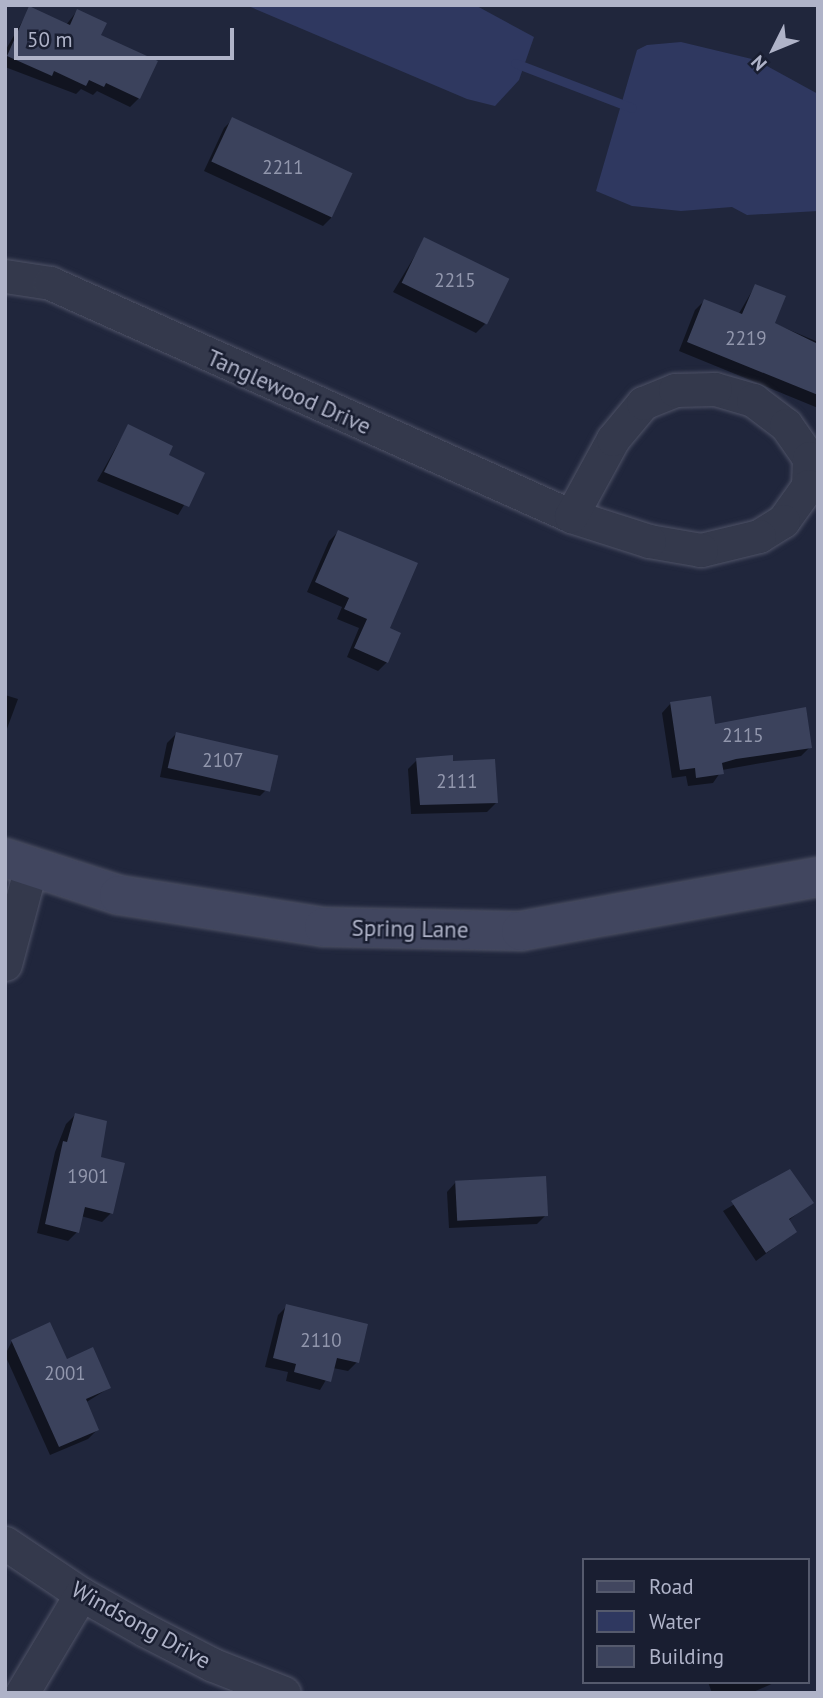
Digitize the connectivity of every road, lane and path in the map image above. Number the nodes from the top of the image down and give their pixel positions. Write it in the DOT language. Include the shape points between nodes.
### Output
graph roads {
  1 [pos="5,276"];
  2 [pos="571,516"];
  3 [pos="18,862"];
  4 [pos="818,877"];
  5 [pos="5,964"];
  6 [pos="5,1543"];
  7 [pos="81,1594"];
  8 [pos="22,1693"];
  9 [pos="284,1693"];
  1 -- 2 [label="street, Tanglewood Drive" via="50,283"];
  2 -- 2 [label="street, Tanglewood Drive" via="613,439 643,403 675,390 715,389 753,400 786,425 809,458 808,486 783,521 747,539 701,550 649,541"];
  3 -- 4 [label="street, Spring Lane" via="118,895 312,926 521,932"];
  3 -- 5 [label="street"];
  6 -- 7 [label="street, Windsong Drive"];
  7 -- 8 [label="street"];
  7 -- 9 [label="street, Windsong Drive" via="213,1665"];
}
